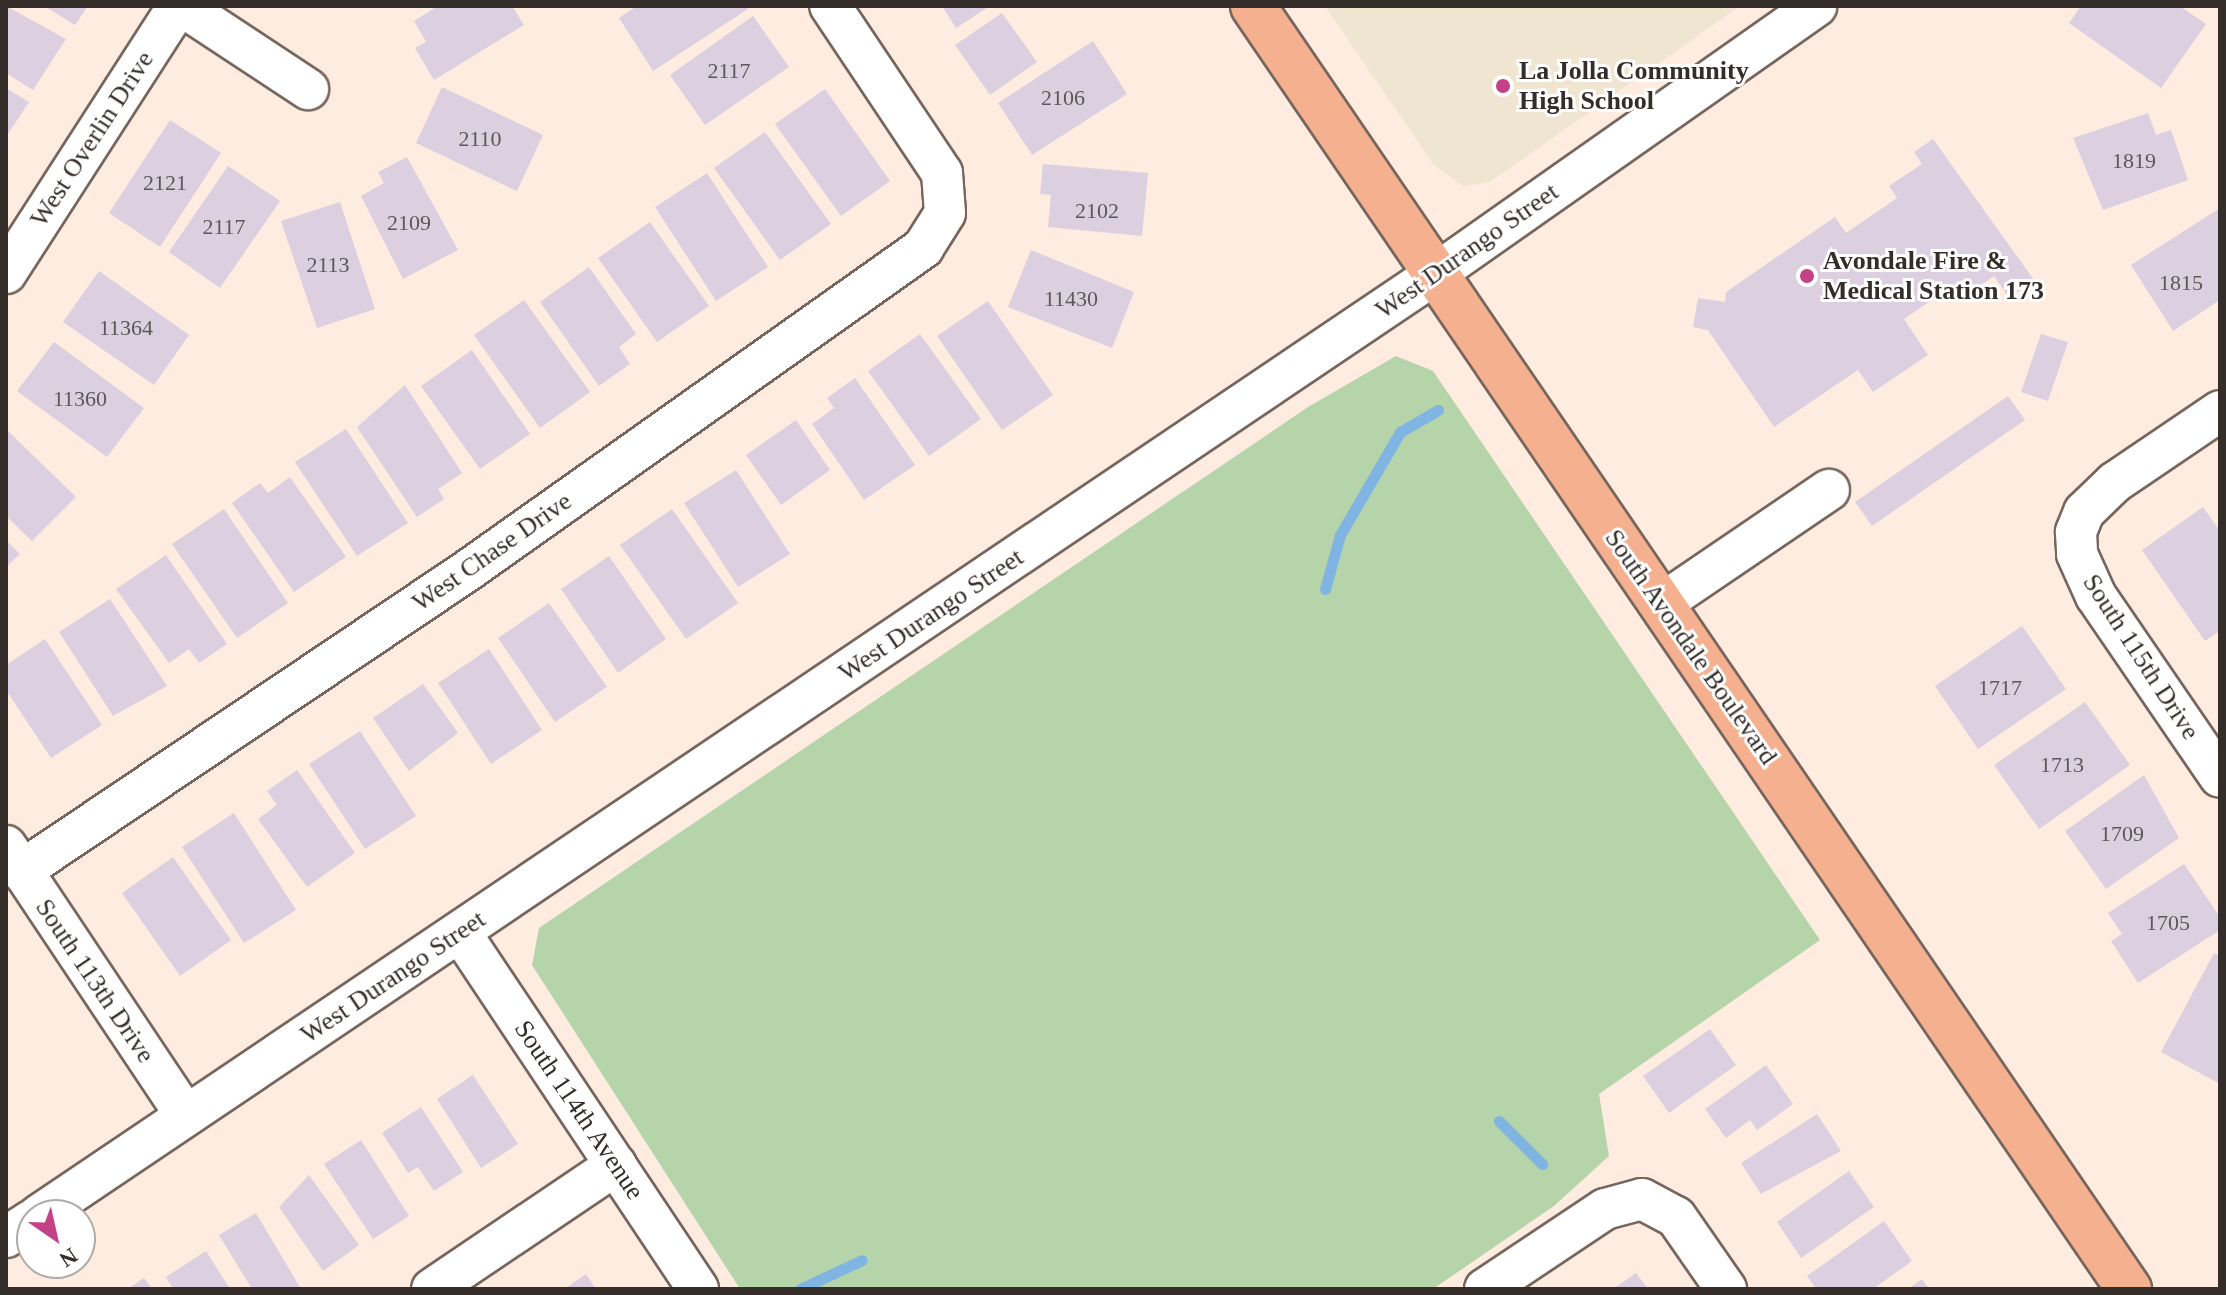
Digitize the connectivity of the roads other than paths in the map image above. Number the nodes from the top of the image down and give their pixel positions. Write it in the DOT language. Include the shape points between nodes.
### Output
graph roads {
  1 [pos="180,6"];
  2 [pos="830,6"];
  3 [pos="1253,6"];
  4 [pos="1816,6"];
  5 [pos="308,89"];
  6 [pos="6,273"];
  7 [pos="1435,274"];
  8 [pos="2220,411"];
  9 [pos="1829,490"];
  10 [pos="1661,604"];
  11 [pos="2220,777"];
  12 [pos="14,859"];
  13 [pos="460,932"];
  14 [pos="186,1116"];
  15 [pos="616,1165"];
  16 [pos="63,1199"];
  17 [pos="432,1289"];
  18 [pos="698,1289"];
  19 [pos="1485,1289"];
  20 [pos="1726,1289"];
  21 [pos="2129,1289"];
  1 -- 5 [label="street"];
  1 -- 6 [label="street, West Overlin Drive"];
  2 -- 12 [label="street, West Chase Drive" via="931,155 946,193 945,213 908,261"];
  3 -- 7 [label="main road, South Avondale Boulevard"];
  4 -- 7 [label="street, West Durango Street"];
  7 -- 10 [label="main road, South Avondale Boulevard"];
  7 -- 13 [label="street, West Durango Street"];
  8 -- 11 [label="street, South 115th Drive" via="2115,482 2084,512 2076,532 2096,596"];
  9 -- 10 [label="street"];
  10 -- 21 [label="main road, South Avondale Boulevard"];
  12 -- 14 [label="street, South 113th Drive"];
  13 -- 14 [label="street, West Durango Street"];
  13 -- 15 [label="street, South 114th Avenue"];
  14 -- 16 [label="street, West Durango Street"];
  15 -- 17 [label="street"];
  15 -- 18 [label="street, South 114th Avenue"];
  19 -- 20 [label="street" via="1605,1209 1642,1199 1676,1217"];
}
